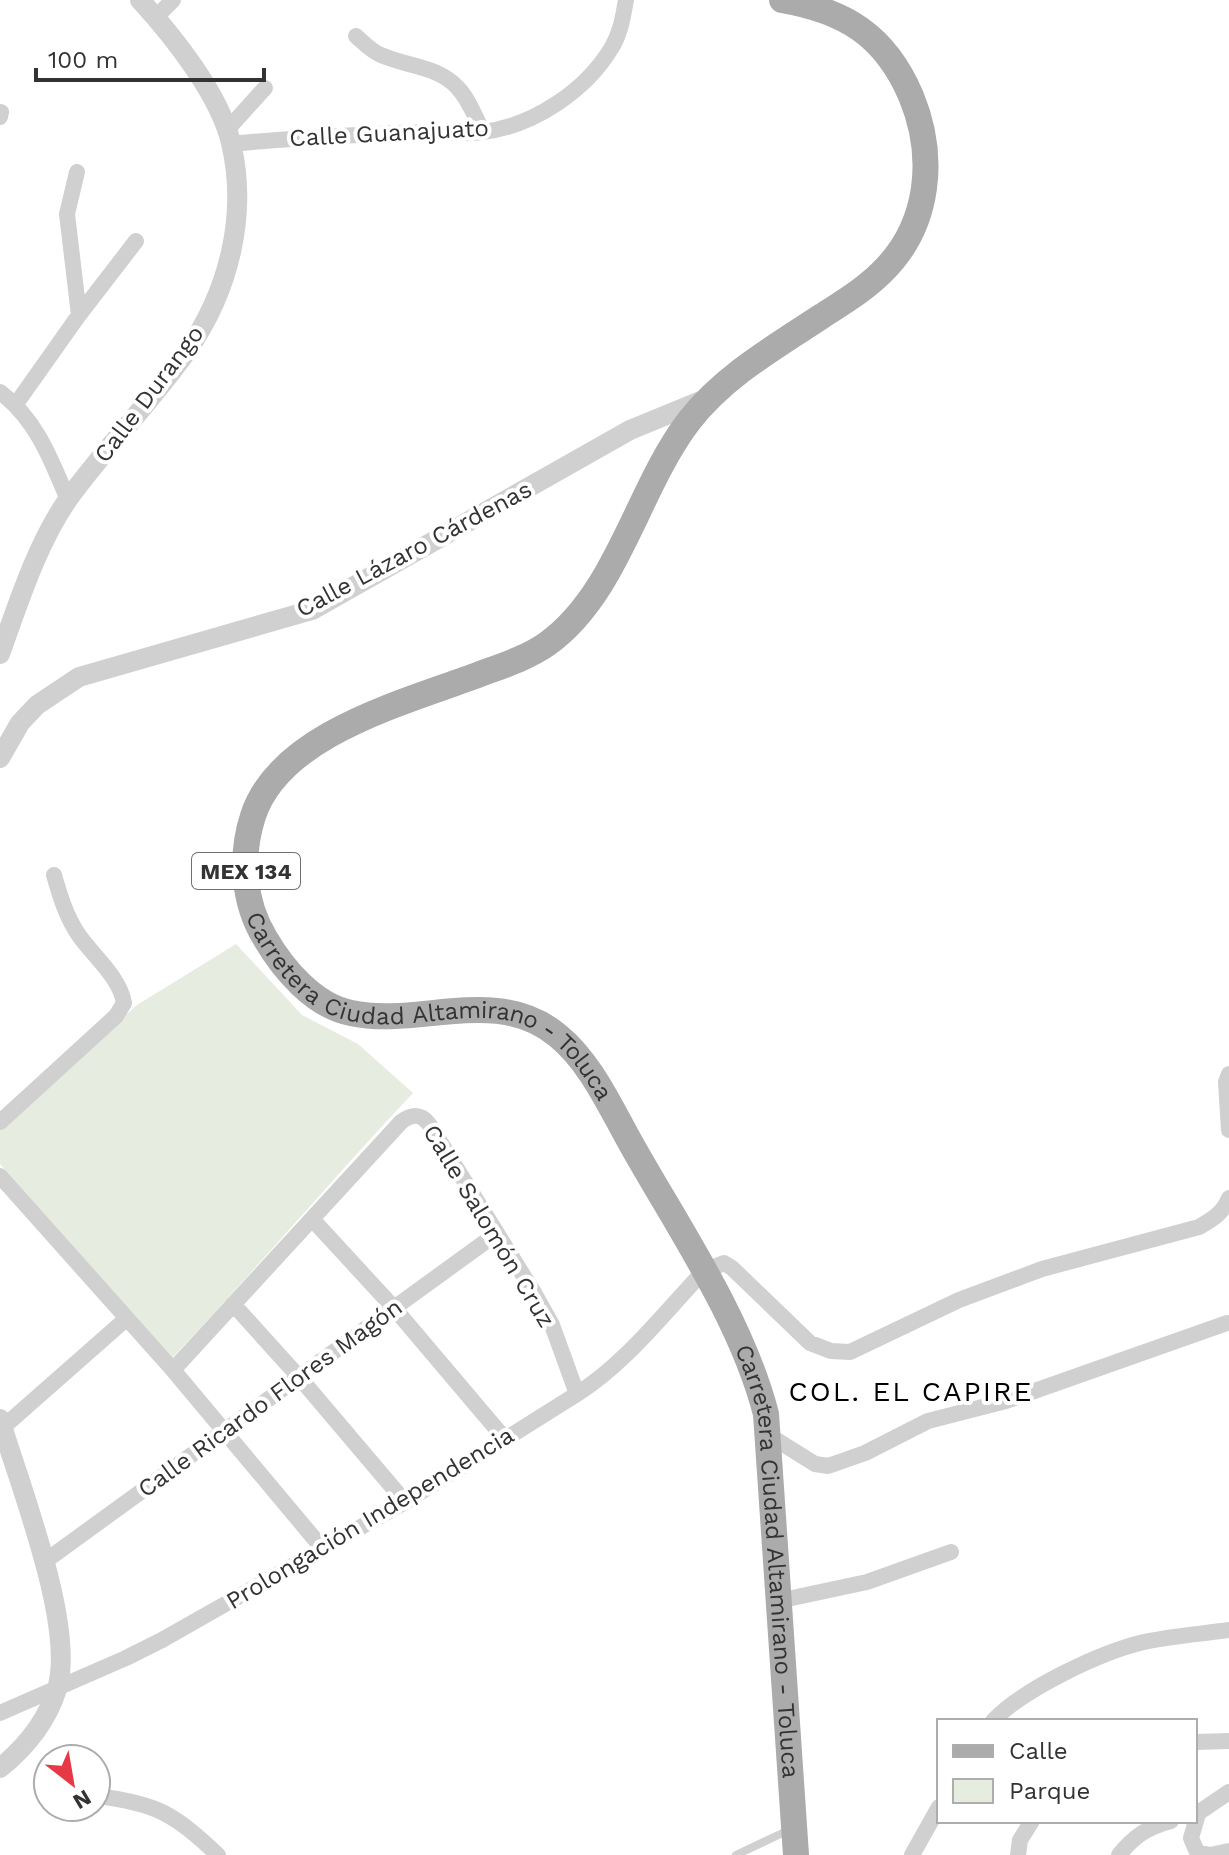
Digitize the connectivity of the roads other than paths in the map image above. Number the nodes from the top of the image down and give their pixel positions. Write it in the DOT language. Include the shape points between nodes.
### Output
graph roads {
  1 [pos="140,0"];
  2 [pos="173,0"];
  3 [pos="626,0"];
  4 [pos="782,0"];
  5 [pos="156,17"];
  6 [pos="356,36"];
  7 [pos="265,88"];
  8 [pos="483,132"];
  9 [pos="229,137"];
  10 [pos="77,172"];
  11 [pos="136,241"];
  12 [pos="79,315"];
  13 [pos="0,392"];
  14 [pos="710,397"];
  15 [pos="16,404"];
  16 [pos="68,500"];
  17 [pos="0,654"];
  18 [pos="0,758"];
  19 [pos="54,875"];
  20 [pos="1229,1074"];
  21 [pos="0,1122"];
  22 [pos="1229,1130"];
  23 [pos="0,1176"];
  24 [pos="1229,1198"];
  25 [pos="313,1220"];
  26 [pos="496,1234"];
  27 [pos="704,1271"];
  28 [pos="233,1304"];
  29 [pos="394,1308"];
  30 [pos="126,1319"];
  31 [pos="1227,1323"];
  32 [pos="173,1370"];
  33 [pos="299,1377"];
  34 [pos="577,1394"];
  35 [pos="1,1426"];
  36 [pos="223,1431"];
  37 [pos="767,1434"];
  38 [pos="505,1439"];
  39 [pos="405,1502"];
  40 [pos="323,1549"];
  41 [pos="951,1552"];
  42 [pos="44,1562"];
  43 [pos="778,1601"];
  44 [pos="1229,1630"];
  45 [pos="58,1687"];
  46 [pos="0,1713"];
  47 [pos="995,1719"];
  48 [pos="1229,1741"];
  49 [pos="1197,1742"];
  50 [pos="0,1768"];
  51 [pos="1229,1792"];
  52 [pos="112,1799"];
  53 [pos="937,1811"];
  54 [pos="1197,1815"];
  55 [pos="1031,1823"];
  56 [pos="1162,1823"];
  57 [pos="1195,1823"];
  58 [pos="793,1828"];
  59 [pos="1229,1851"];
  60 [pos="218,1855"];
  61 [pos="736,1855"];
  62 [pos="796,1855"];
  63 [pos="912,1855"];
  64 [pos="1018,1855"];
  65 [pos="1119,1855"];
  1 -- 5 [label="street, Calle Durango"];
  2 -- 5 [label="street"];
  3 -- 8 [label="street, Calle Guanajuato" via="611,48 587,77 557,103 521,123"];
  4 -- 14 [label="main road, Carretera Ciudad Altamirano - Toluca / MEX 134" via="840,14 875,40 900,70 918,112 927,187 906,242 883,272"];
  5 -- 9 [label="street, Calle Durango" via="194,70"];
  6 -- 8 [label="street" via="384,57 455,84"];
  7 -- 9 [label="street"];
  8 -- 9 [label="street, Calle Guanajuato"];
  9 -- 16 [label="street, Calle Durango" via="237,196 235,244 218,296 188,350"];
  10 -- 12 [label="street" via="67,214"];
  11 -- 12 [label="street"];
  12 -- 15 [label="street"];
  13 -- 15 [label="street"];
  14 -- 18 [label="street, Calle Lázaro Cárdenas" via="630,430 312,610 79,677 37,705"];
  14 -- 27 [label="main road, Carretera Ciudad Altamirano - Toluca / MEX 134" via="687,423 601,584 576,617 547,644 514,662 314,742 278,772 255,810 245,849 255,921 277,959 309,992 346,1013 385,1017 487,1008 528,1018 557,1034 587,1068"];
  15 -- 16 [label="street" via="39,435"];
  16 -- 17 [label="street, Calle Durango" via="45,541"];
  19 -- 21 [label="street" via="72,925 117,985 124,1003"];
  20 -- 22 [label="street"];
  23 -- 30 [label="street"];
  24 -- 27 [label="street" via="1215,1219 1199,1227 1042,1269 959,1300 850,1352 810,1343 729,1265"];
  25 -- 26 [label="street, Calle Salomón Cruz" via="408,1117 421,1116"];
  25 -- 28 [label="street"];
  25 -- 29 [label="street"];
  26 -- 29 [label="street, Calle Ricardo Flores Magón"];
  26 -- 34 [label="street, Calle Salomón Cruz" via="552,1325"];
  27 -- 34 [label="street, Prolongación Independencia" via="619,1361"];
  27 -- 37 [label="main road, Carretera Ciudad Altamirano - Toluca / MEX 134" via="750,1362"];
  28 -- 32 [label="street"];
  28 -- 33 [label="street"];
  29 -- 33 [label="street, Calle Ricardo Flores Magón"];
  29 -- 38 [label="street"];
  30 -- 32 [label="street"];
  30 -- 35 [label="street"];
  31 -- 37 [label="street" via="1006,1401 928,1421 828,1466 815,1464"];
  32 -- 36 [label="street"];
  33 -- 36 [label="street, Calle Ricardo Flores Magón"];
  33 -- 39 [label="street"];
  34 -- 38 [label="street, Prolongación Independencia"];
  35 -- 42 [label="street"];
  36 -- 40 [label="street"];
  36 -- 42 [label="street, Calle Ricardo Flores Magón"];
  37 -- 43 [label="main road, Carretera Ciudad Altamirano - Toluca / MEX 134"];
  38 -- 39 [label="street, Prolongación Independencia"];
  39 -- 40 [label="street, Prolongación Independencia"];
  40 -- 45 [label="street, Prolongación Independencia" via="162,1640"];
  41 -- 43 [label="street" via="867,1582"];
  42 -- 45 [label="street" via="60,1628"];
  43 -- 58 [label="main road, Carretera Ciudad Altamirano - Toluca / MEX 134"];
  44 -- 47 [label="street" via="1110,1652 1026,1693"];
  45 -- 46 [label="street, Prolongación Independencia"];
  45 -- 50 [label="street" via="34,1734"];
  48 -- 49 [label="street"];
  51 -- 54 [label="street"];
  52 -- 60 [label="street" via="152,1806"];
  53 -- 63 [label="street"];
  55 -- 64 [label="street"];
  56 -- 65 [label="street" via="1132,1838"];
  57 -- 59 [label="street" via="1191,1838 1197,1852"];
  58 -- 61 [label="lane"];
  58 -- 62 [label="main road, Carretera Ciudad Altamirano - Toluca / MEX 134"];
}
